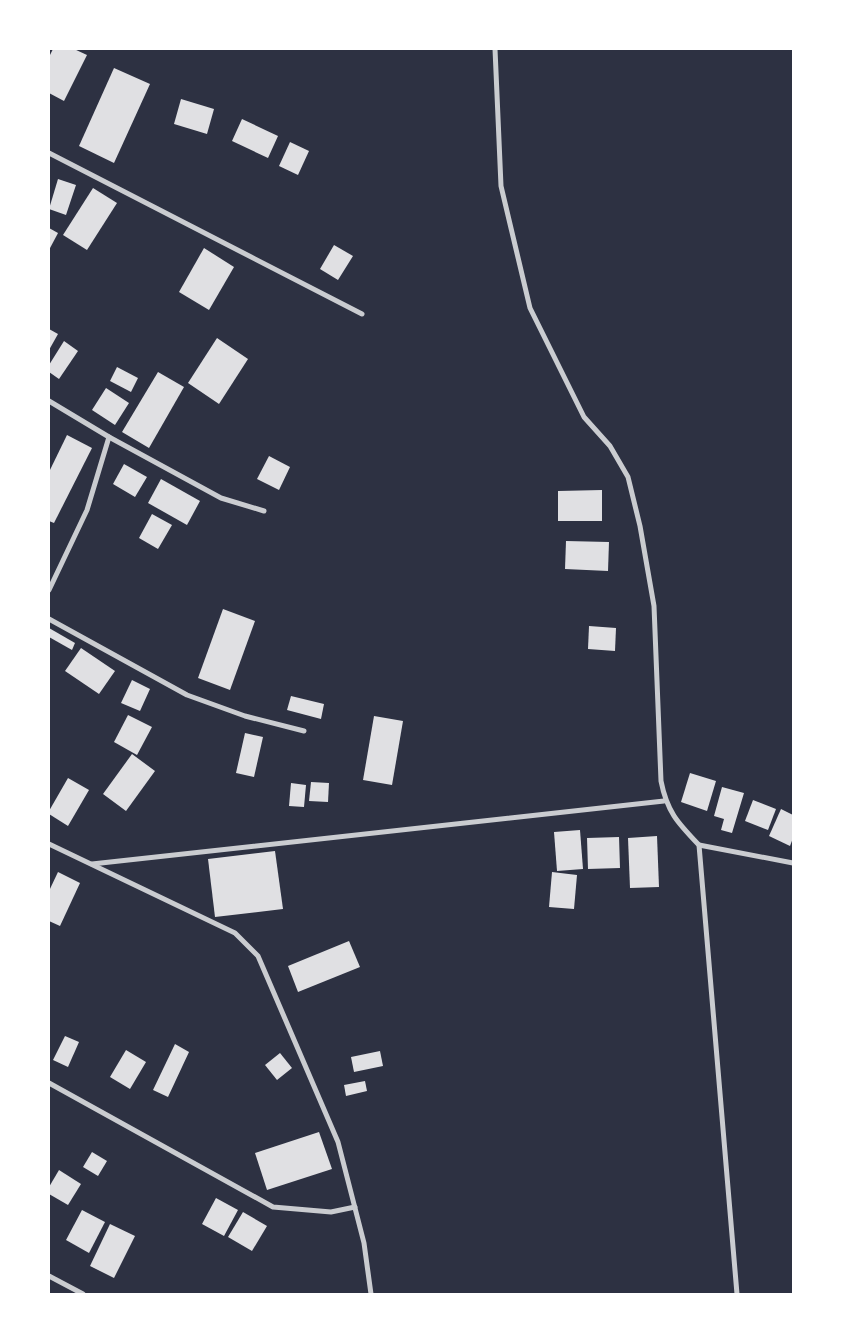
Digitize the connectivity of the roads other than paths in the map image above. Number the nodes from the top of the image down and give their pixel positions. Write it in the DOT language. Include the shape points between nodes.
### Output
graph roads {
  1 [pos="495,49"];
  2 [pos="49,153"];
  3 [pos="362,314"];
  4 [pos="49,401"];
  5 [pos="108,437"];
  6 [pos="264,511"];
  7 [pos="49,590"];
  8 [pos="49,619"];
  9 [pos="304,731"];
  10 [pos="664,801"];
  11 [pos="49,844"];
  12 [pos="699,845"];
  13 [pos="793,863"];
  14 [pos="92,864"];
  15 [pos="49,1083"];
  16 [pos="355,1207"];
  17 [pos="49,1276"];
  18 [pos="83,1294"];
  19 [pos="371,1294"];
  20 [pos="737,1294"];
  1 -- 10 [label="street" via="501,186 530,308 584,416 610,446 628,477 640,526 654,606"];
  2 -- 3 [label="street"];
  4 -- 5 [label="street"];
  5 -- 6 [label="street" via="221,498"];
  5 -- 7 [label="street" via="87,510"];
  8 -- 9 [label="street" via="187,695 245,716"];
  10 -- 12 [label="street" via="675,820"];
  10 -- 14 [label="street"];
  11 -- 14 [label="street"];
  12 -- 13 [label="street"];
  12 -- 20 [label="street"];
  14 -- 16 [label="street" via="235,933 258,956 338,1142"];
  15 -- 16 [label="street" via="273,1207 331,1212"];
  16 -- 19 [label="street"];
  17 -- 18 [label="street"];
}
